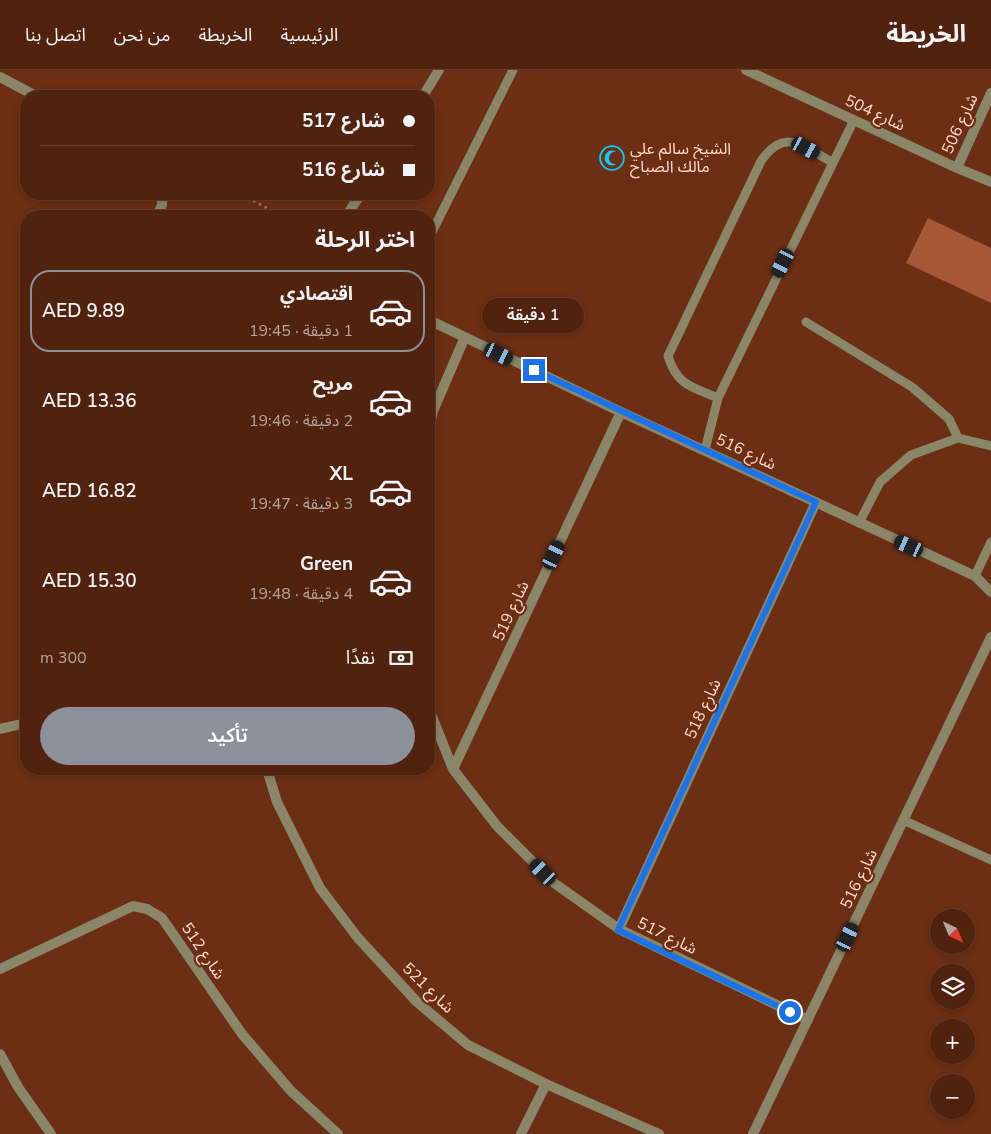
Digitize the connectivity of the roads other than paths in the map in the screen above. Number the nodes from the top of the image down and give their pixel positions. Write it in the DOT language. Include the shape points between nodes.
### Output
graph roads {
  1 [pos="439,70"];
  2 [pos="513,70"];
  3 [pos="746,70"];
  4 [pos="766,74"];
  5 [pos="0,77"];
  6 [pos="25,90"];
  7 [pos="427,90"];
  8 [pos="991,93"];
  9 [pos="854,120"];
  10 [pos="832,162"];
  11 [pos="956,168"];
  12 [pos="991,182"];
  13 [pos="435,226"];
  14 [pos="806,322"];
  15 [pos="435,323"];
  16 [pos="465,337"];
  17 [pos="718,398"];
  18 [pos="435,409"];
  19 [pos="621,412"];
  20 [pos="958,438"];
  21 [pos="991,446"];
  22 [pos="705,450"];
  23 [pos="816,502"];
  24 [pos="859,523"];
  25 [pos="991,542"];
  26 [pos="975,576"];
  27 [pos="991,592"];
  28 [pos="991,636"];
  29 [pos="20,724"];
  30 [pos="435,724"];
  31 [pos="0,729"];
  32 [pos="453,769"];
  33 [pos="269,775"];
  34 [pos="903,820"];
  35 [pos="991,860"];
  36 [pos="618,930"];
  37 [pos="0,969"];
  38 [pos="808,1020"];
  39 [pos="0,1054"];
  40 [pos="546,1084"];
  41 [pos="51,1134"];
  42 [pos="338,1134"];
  43 [pos="521,1134"];
  44 [pos="659,1134"];
  45 [pos="753,1134"];
  1 -- 7 [label="street"];
  2 -- 13 [label="lane"];
  3 -- 4 [label="street, شارع 504"];
  4 -- 9 [label="street, شارع 504"];
  5 -- 6 [label="street"];
  8 -- 11 [label="street, شارع 506"];
  9 -- 10 [label="lane"];
  9 -- 11 [label="street, شارع 504"];
  10 -- 17 [label="lane"];
  10 -- 17 [label="lane" via="792,141 782,142 769,150 757,170 668,356 672,369 685,384"];
  11 -- 12 [label="street, شارع 504"];
  14 -- 20 [label="lane" via="912,387 949,419"];
  15 -- 16 [label="street, شارع 516"];
  16 -- 18 [label="street"];
  16 -- 19 [label="street, شارع 516"];
  17 -- 22 [label="lane"];
  19 -- 22 [label="street, شارع 516"];
  19 -- 32 [label="street, شارع 519"];
  20 -- 21 [label="lane"];
  20 -- 24 [label="lane" via="911,455 880,482"];
  22 -- 23 [label="street, شارع 516"];
  23 -- 24 [label="street, شارع 516"];
  23 -- 36 [label="street, شارع 518"];
  24 -- 26 [label="street, شارع 516"];
  25 -- 26 [label="lane"];
  26 -- 27 [label="street, شارع 516"];
  28 -- 34 [label="street, شارع 516"];
  29 -- 31 [label="street"];
  30 -- 32 [label="street, شارع 517"];
  32 -- 36 [label="street, شارع 517" via="497,826 554,883"];
  33 -- 40 [label="street, شارع 521" via="277,802 320,888 358,938 417,1002 468,1044"];
  34 -- 35 [label="lane"];
  34 -- 38 [label="street, شارع 516"];
  36 -- 38 [label="street, شارع 517"];
  37 -- 42 [label="street, شارع 512" via="133,906 147,909 162,918 242,1034 291,1091"];
  38 -- 45 [label="street, شارع 516"];
  39 -- 41 [label="street" via="18,1087"];
  40 -- 43 [label="street"];
  40 -- 44 [label="street, شارع 521"];
}
